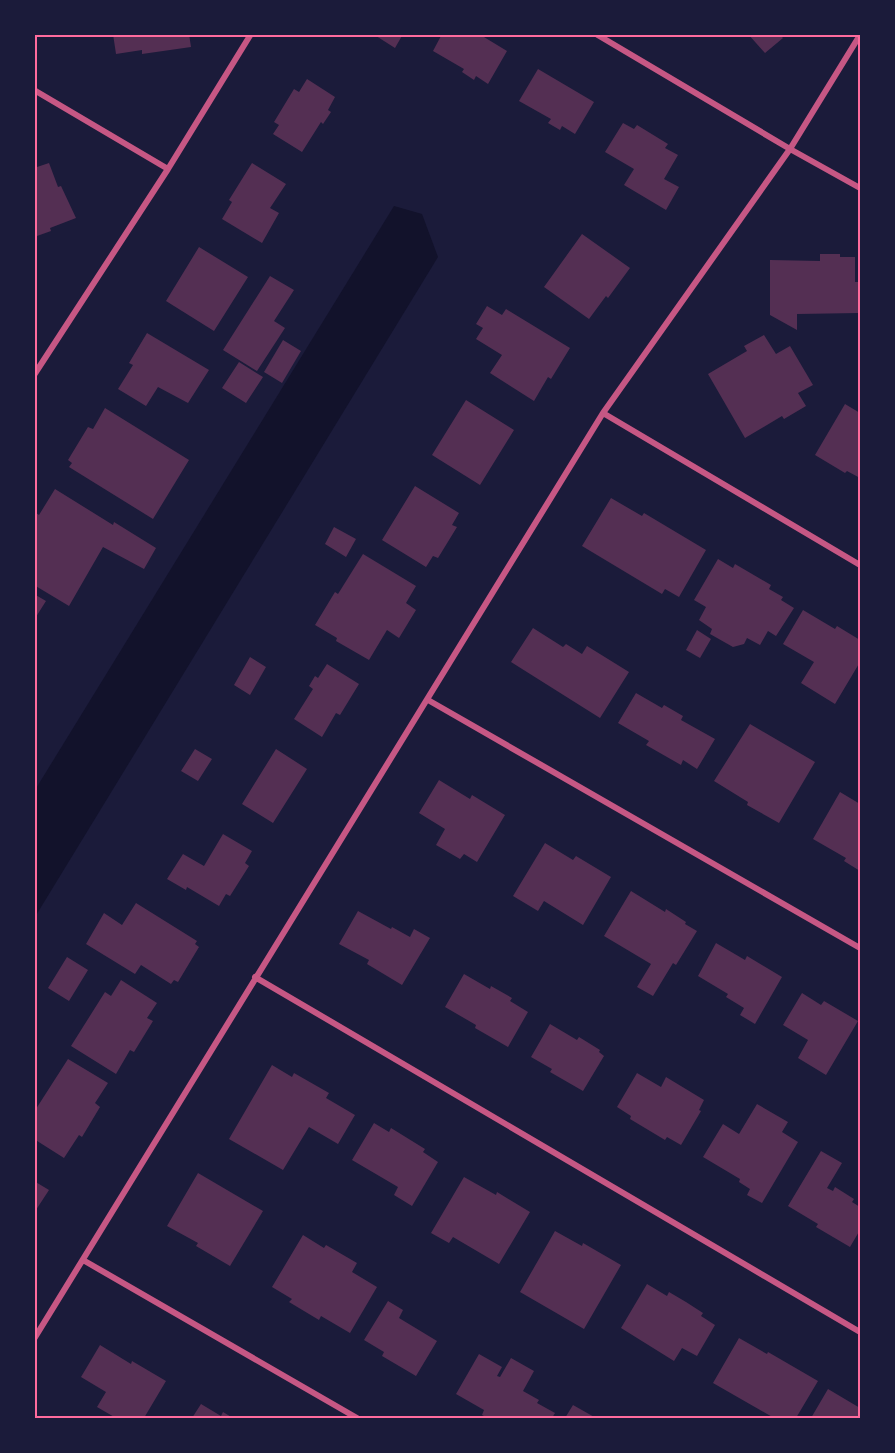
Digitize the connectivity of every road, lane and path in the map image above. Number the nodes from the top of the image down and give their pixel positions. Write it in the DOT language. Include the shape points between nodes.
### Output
graph roads {
  1 [pos="251,34"];
  2 [pos="597,34"];
  3 [pos="861,35"];
  4 [pos="34,90"];
  5 [pos="790,149"];
  6 [pos="168,169"];
  7 [pos="861,188"];
  8 [pos="34,375"];
  9 [pos="603,413"];
  10 [pos="861,566"];
  11 [pos="428,700"];
  12 [pos="861,948"];
  13 [pos="255,977"];
  14 [pos="83,1260"];
  15 [pos="861,1332"];
  16 [pos="34,1339"];
  17 [pos="357,1419"];
  1 -- 6 [label="street"];
  2 -- 5 [label="street"];
  3 -- 5 [label="street"];
  4 -- 6 [label="street"];
  5 -- 7 [label="street"];
  5 -- 9 [label="street"];
  6 -- 8 [label="street"];
  9 -- 10 [label="street"];
  9 -- 11 [label="street"];
  11 -- 12 [label="street"];
  11 -- 13 [label="street"];
  13 -- 14 [label="street"];
  13 -- 15 [label="street"];
  14 -- 16 [label="street"];
  14 -- 17 [label="street"];
}
